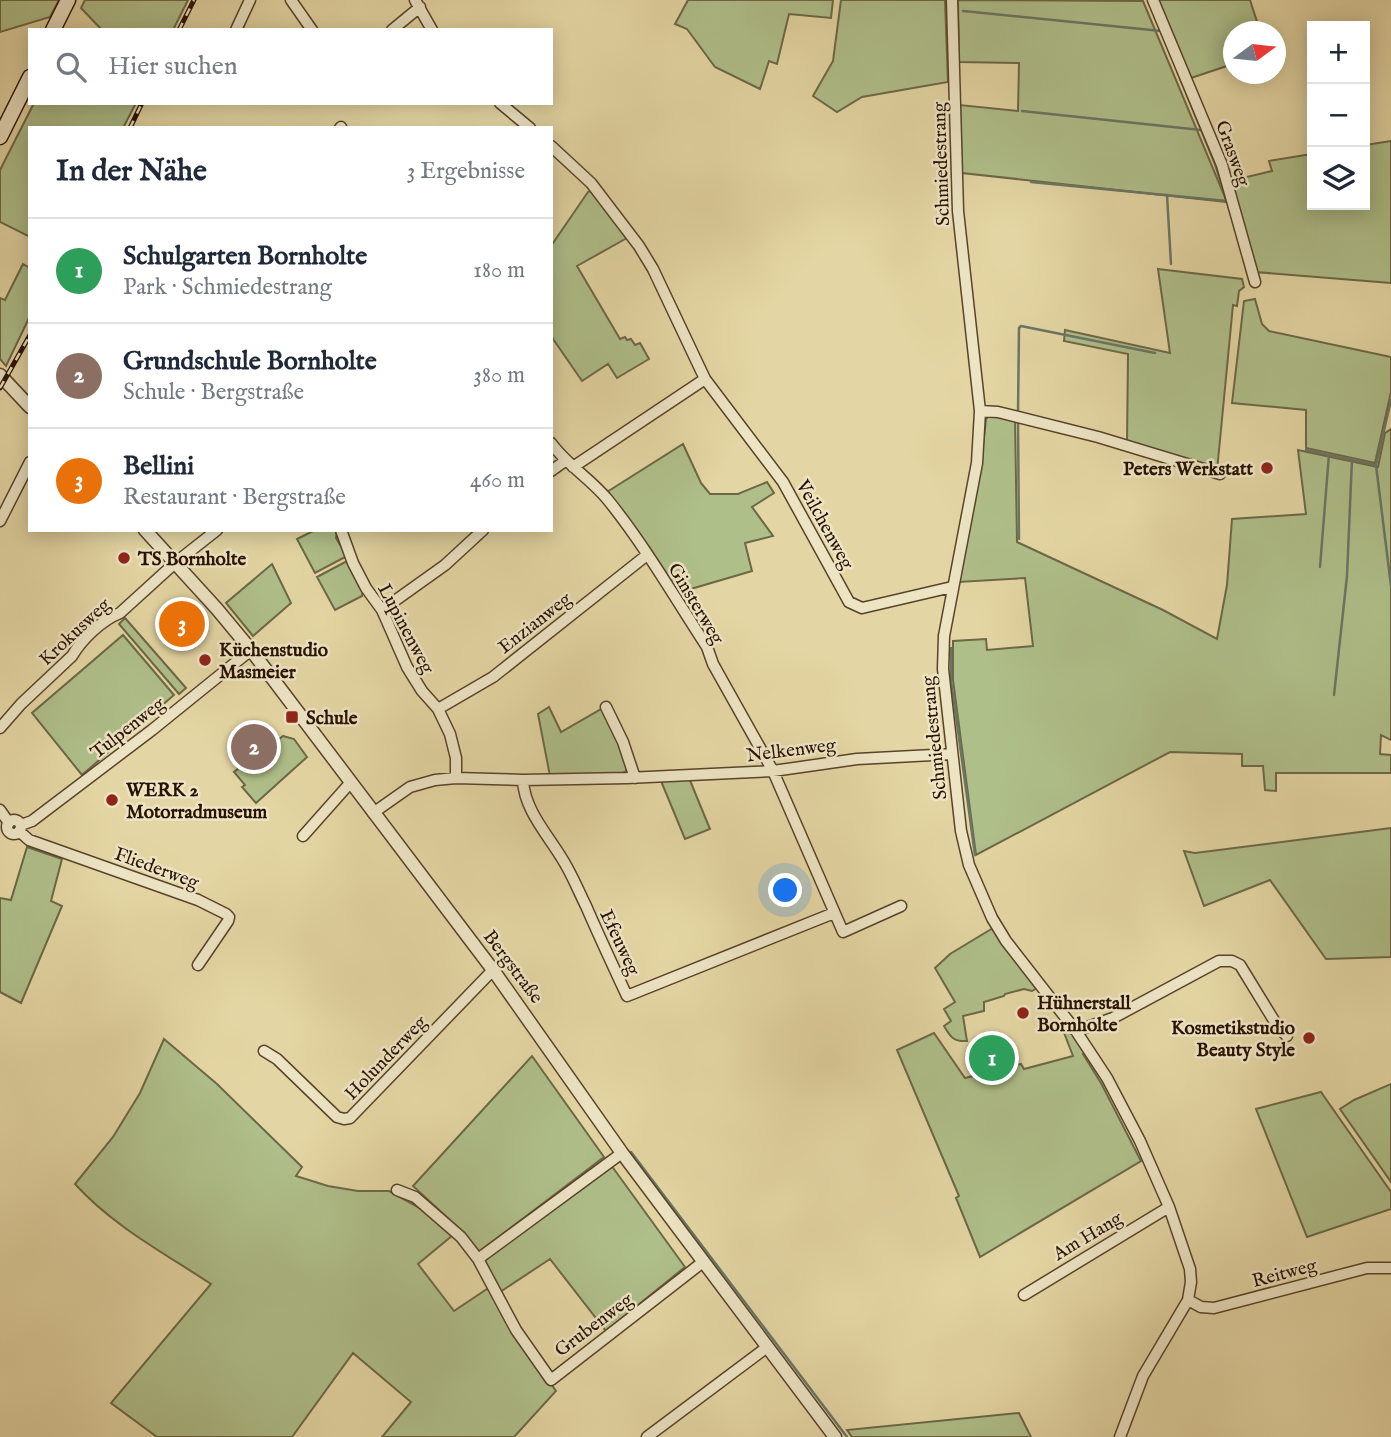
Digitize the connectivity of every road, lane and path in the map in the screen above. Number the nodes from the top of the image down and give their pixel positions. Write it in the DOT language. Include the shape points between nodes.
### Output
graph roads {
  1 [pos="68,0"];
  2 [pos="250,0"];
  3 [pos="291,0"];
  4 [pos="952,0"];
  5 [pos="1153,0"];
  6 [pos="417,4"];
  7 [pos="54,28"];
  8 [pos="237,28"];
  9 [pos="311,28"];
  10 [pos="394,28"];
  11 [pos="431,28"];
  12 [pos="28,81"];
  13 [pos="502,105"];
  14 [pos="528,126"];
  15 [pos="0,137"];
  16 [pos="553,148"];
  17 [pos="1255,282"];
  18 [pos="0,375"];
  19 [pos="705,380"];
  20 [pos="28,405"];
  21 [pos="980,411"];
  22 [pos="553,445"];
  23 [pos="569,464"];
  24 [pos="28,466"];
  25 [pos="553,470"];
  26 [pos="1220,474"];
  27 [pos="0,522"];
  28 [pos="147,532"];
  29 [pos="215,532"];
  30 [pos="342,532"];
  31 [pos="480,532"];
  32 [pos="647,555"];
  33 [pos="176,563"];
  34 [pos="953,587"];
  35 [pos="382,610"];
  36 [pos="251,650"];
  37 [pos="606,707"];
  38 [pos="438,709"];
  39 [pos="0,729"];
  40 [pos="952,754"];
  41 [pos="773,771"];
  42 [pos="456,778"];
  43 [pos="635,778"];
  44 [pos="523,780"];
  45 [pos="351,782"];
  46 [pos="0,810"];
  47 [pos="373,813"];
  48 [pos="12,830"];
  49 [pos="303,836"];
  50 [pos="901,906"];
  51 [pos="834,913"];
  52 [pos="198,965"];
  53 [pos="493,970"];
  54 [pos="1076,1031"];
  55 [pos="1287,1036"];
  56 [pos="264,1051"];
  57 [pos="622,1153"];
  58 [pos="397,1189"];
  59 [pos="1169,1207"];
  60 [pos="478,1259"];
  61 [pos="703,1262"];
  62 [pos="1391,1268"];
  63 [pos="1024,1294"];
  64 [pos="1188,1300"];
  65 [pos="766,1348"];
  66 [pos="647,1437"];
  67 [pos="835,1437"];
  68 [pos="1120,1437"];
  1 -- 7 [label="main road"];
  2 -- 8 [label="street"];
  3 -- 9 [label="street"];
  4 -- 21 [label="street, Schmiedestrang" via="958,211"];
  5 -- 17 [label="street, Grasweg" via="1222,165"];
  6 -- 10 [label="street"];
  6 -- 11 [label="street"];
  12 -- 15 [label="main road"];
  13 -- 14 [label="street"];
  16 -- 19 [label="street, Veilchenweg" via="591,183 639,246"];
  18 -- 20 [label="street"];
  19 -- 23 [label="street" via="633,429"];
  19 -- 34 [label="street, Veilchenweg" via="783,482 849,602 862,608"];
  21 -- 26 [label="street" via="1098,437"];
  21 -- 34 [label="street, Schmiedestrang" via="976,463"];
  22 -- 23 [label="street, Ginsterweg"];
  23 -- 25 [label="street"];
  23 -- 32 [label="street, Ginsterweg" via="607,500"];
  24 -- 27 [label="street"];
  28 -- 33 [label="street, Bergstraße"];
  29 -- 33 [label="street"];
  30 -- 35 [label="street, Lupinenweg" via="366,588"];
  31 -- 35 [label="street" via="445,565"];
  32 -- 38 [label="street, Enzianweg" via="493,677"];
  32 -- 41 [label="street, Ginsterweg" via="707,647"];
  33 -- 36 [label="street, Bergstraße"];
  33 -- 39 [label="street, Krokusweg" via="120,613 109,617"];
  34 -- 40 [label="street, Schmiedestrang" via="943,669"];
  35 -- 38 [label="street, Lupinenweg" via="407,667"];
  36 -- 45 [label="street, Bergstraße"];
  36 -- 48 [label="street, Tulpenweg" via="33,821"];
  37 -- 43 [label="street"];
  38 -- 42 [label="street, Lupinenweg" via="450,733"];
  40 -- 41 [label="street, Nelkenweg" via="857,759"];
  40 -- 54 [label="street, Schmiedestrang" via="969,865 992,918"];
  41 -- 43 [label="street, Nelkenweg"];
  41 -- 51 [label="street"];
  42 -- 44 [label="street, Nelkenweg"];
  42 -- 47 [label="street, Nelkenweg" via="425,781"];
  43 -- 44 [label="street, Nelkenweg"];
  44 -- 51 [label="street, Efeuweg" via="540,826 575,883 627,996"];
  45 -- 47 [label="street, Bergstraße"];
  45 -- 49 [label="street"];
  46 -- 48 [label="street"];
  47 -- 53 [label="street, Bergstraße"];
  48 -- 52 [label="street, Fliederweg" via="226,914 228,921"];
  50 -- 51 [label="street" via="842,932"];
  53 -- 56 [label="street, Holunderweg" via="350,1118 337,1117"];
  53 -- 57 [label="street, Bergstraße"];
  54 -- 55 [label="street" via="1112,1018 1219,961 1232,961 1240,965"];
  54 -- 59 [label="street, Schmiedestrang" via="1107,1078"];
  57 -- 60 [label="street"];
  57 -- 61 [label="street, Bergstraße"];
  58 -- 60 [label="street, Grubenweg" via="415,1197 461,1237"];
  59 -- 63 [label="street, Am Hang"];
  59 -- 64 [label="street, Schmiedestrang" via="1190,1269"];
  60 -- 61 [label="street, Grubenweg" via="516,1330 551,1380"];
  61 -- 65 [label="street, Bergstraße"];
  62 -- 64 [label="street, Reitweg" via="1367,1268 1214,1308"];
  64 -- 68 [label="street, Schmiedestrang" via="1143,1376"];
  65 -- 66 [label="street"];
  65 -- 67 [label="street, Bergstraße"];
}
